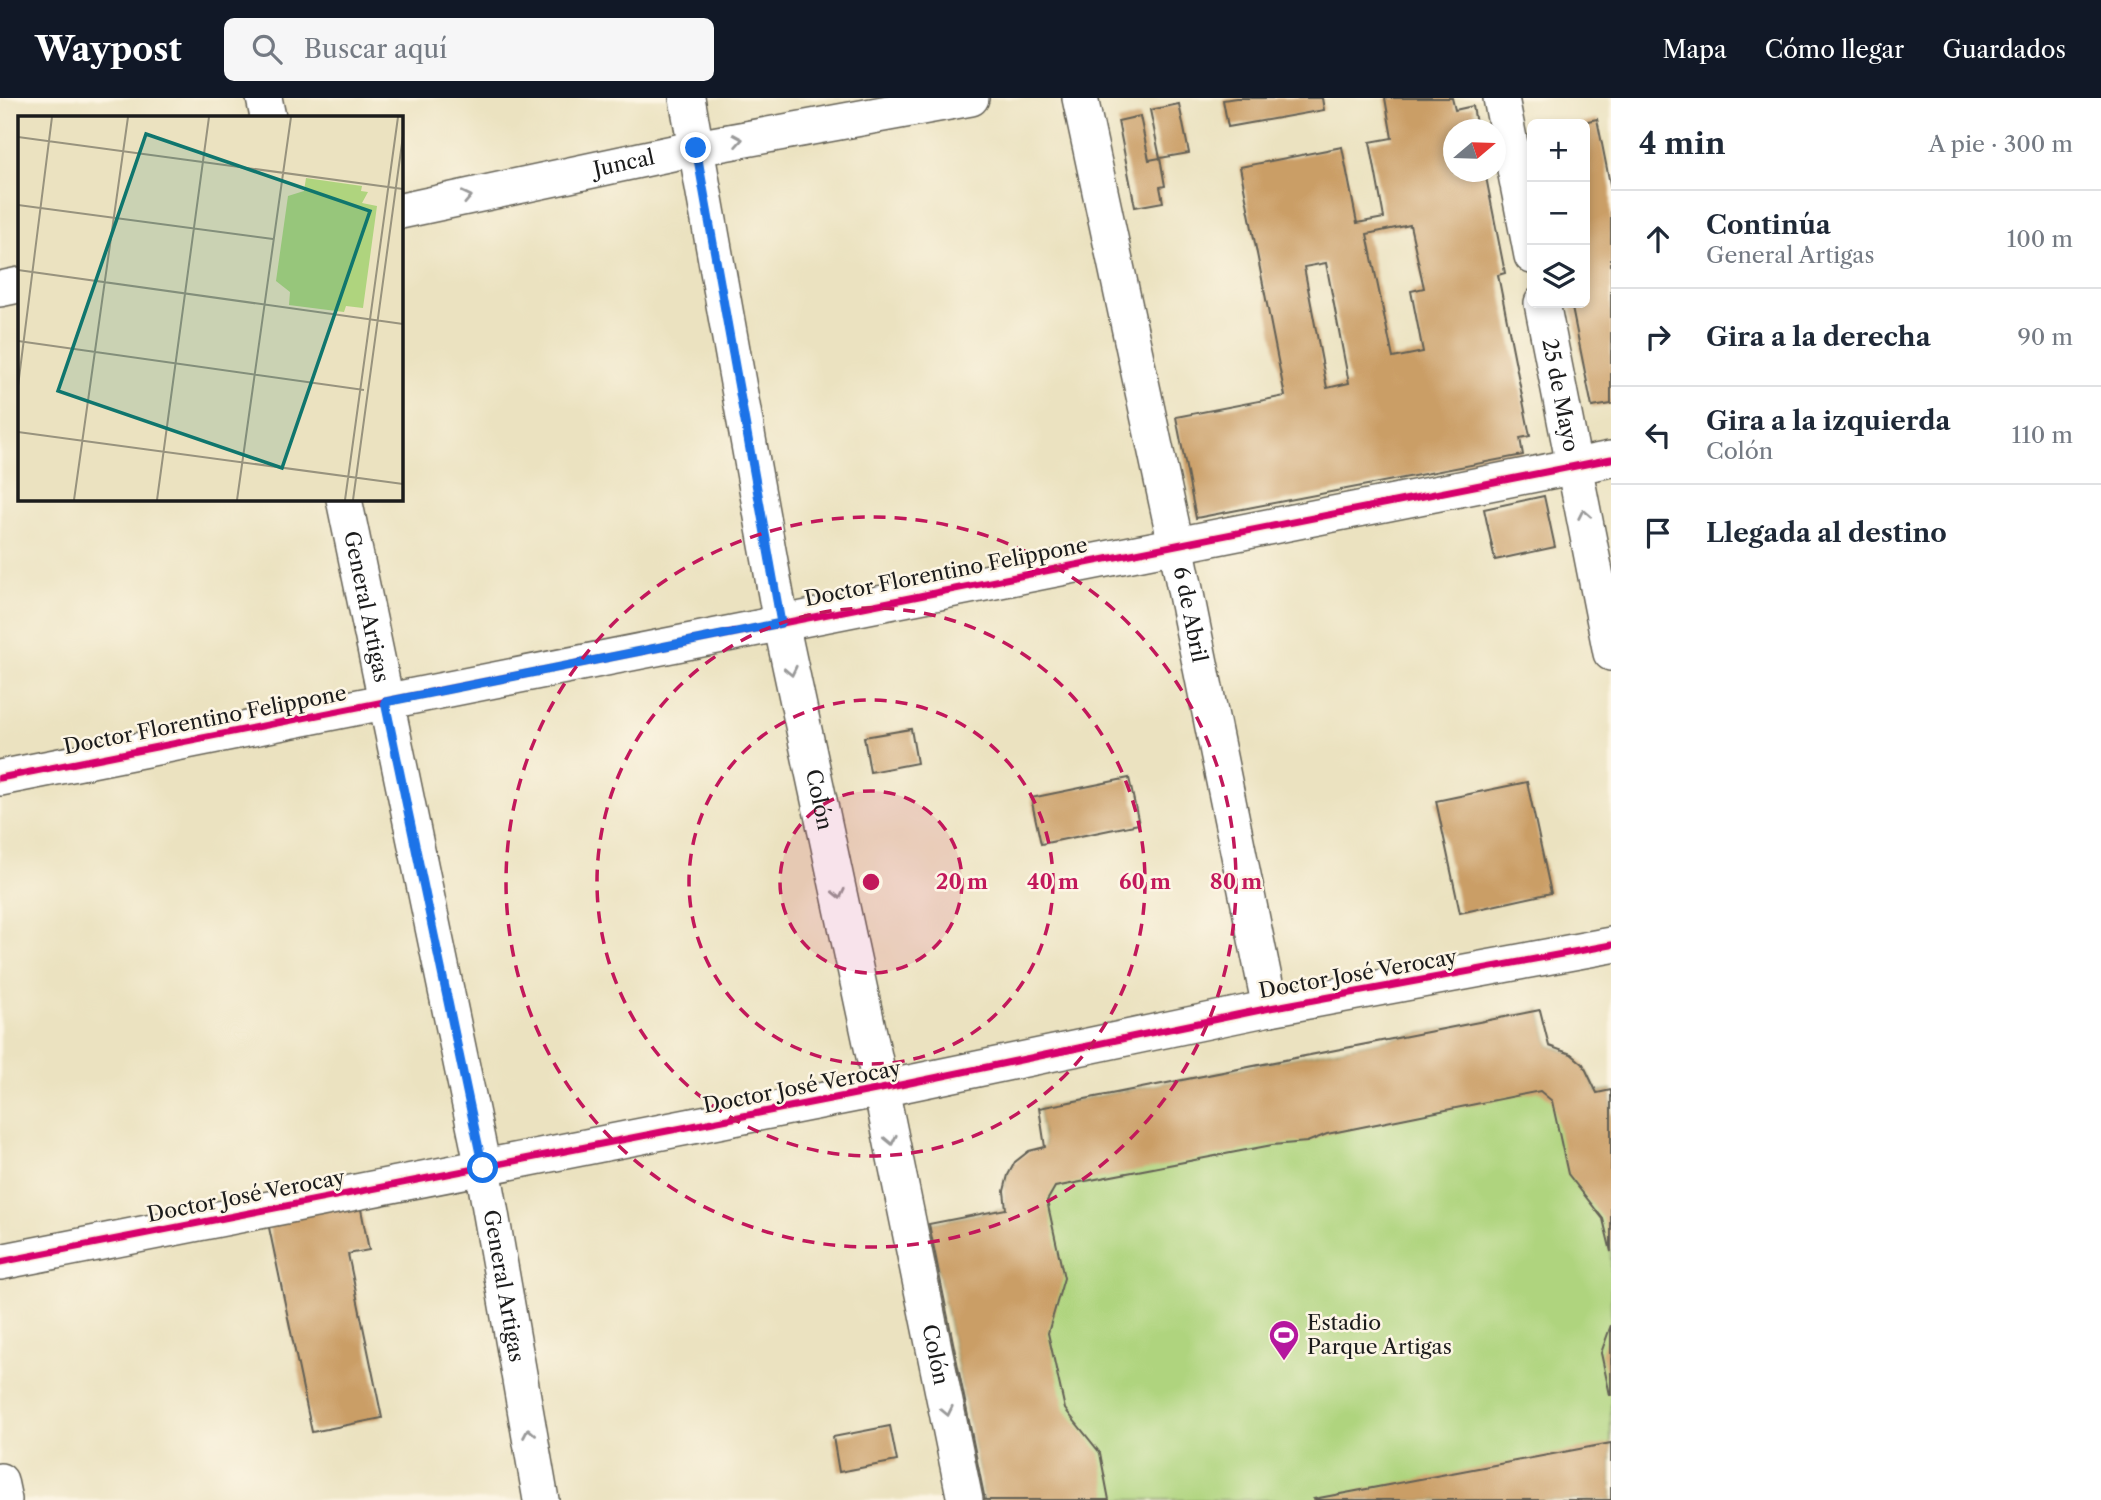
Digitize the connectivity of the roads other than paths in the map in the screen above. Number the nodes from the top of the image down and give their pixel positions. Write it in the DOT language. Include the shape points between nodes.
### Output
graph roads {
  1 [pos="264,98"];
  2 [pos="687,98"];
  3 [pos="971,98"];
  4 [pos="1080,98"];
  5 [pos="1501,98"];
  6 [pos="268,116"];
  7 [pos="696,148"];
  8 [pos="402,211"];
  9 [pos="1530,245"];
  10 [pos="18,285"];
  11 [pos="0,289"];
  12 [pos="1543,308"];
  13 [pos="1611,459"];
  14 [pos="1574,466"];
  15 [pos="344,500"];
  16 [pos="1176,545"];
  17 [pos="781,623"];
  18 [pos="1611,653"];
  19 [pos="385,702"];
  20 [pos="0,779"];
  21 [pos="1611,945"];
  22 [pos="1270,1008"];
  23 [pos="881,1089"];
  24 [pos="483,1168"];
  25 [pos="0,1262"];
  26 [pos="0,1481"];
  27 [pos="4,1500"];
  28 [pos="541,1500"];
  29 [pos="965,1500"];
  1 -- 6 [label="street"];
  2 -- 7 [label="street, Colón"];
  7 -- 3 [label="street, Juncal, one-way"];
  4 -- 16 [label="street, 6 de Abril"];
  5 -- 9 [label="street"];
  8 -- 7 [label="street, Juncal, one-way"];
  7 -- 17 [label="street, Colón"];
  10 -- 11 [label="street"];
  12 -- 14 [label="street, 25 de Mayo"];
  13 -- 14 [label="street, Doctor Florentino Felippone"];
  14 -- 16 [label="street, Doctor Florentino Felippone"];
  18 -- 14 [label="street, 25 de Mayo, one-way"];
  15 -- 19 [label="street, General Artigas"];
  16 -- 17 [label="street, Doctor Florentino Felippone"];
  16 -- 22 [label="street, 6 de Abril"];
  17 -- 19 [label="street, Doctor Florentino Felippone"];
  17 -- 23 [label="street, Colón, one-way"];
  19 -- 20 [label="street, Doctor Florentino Felippone"];
  19 -- 24 [label="street, General Artigas"];
  21 -- 22 [label="street, Doctor José Verocay"];
  22 -- 23 [label="street, Doctor José Verocay"];
  23 -- 24 [label="street, Doctor José Verocay"];
  23 -- 29 [label="street, Colón, one-way"];
  24 -- 25 [label="street, Doctor José Verocay"];
  28 -- 24 [label="street, General Artigas, one-way"];
  26 -- 27 [label="street"];
}
